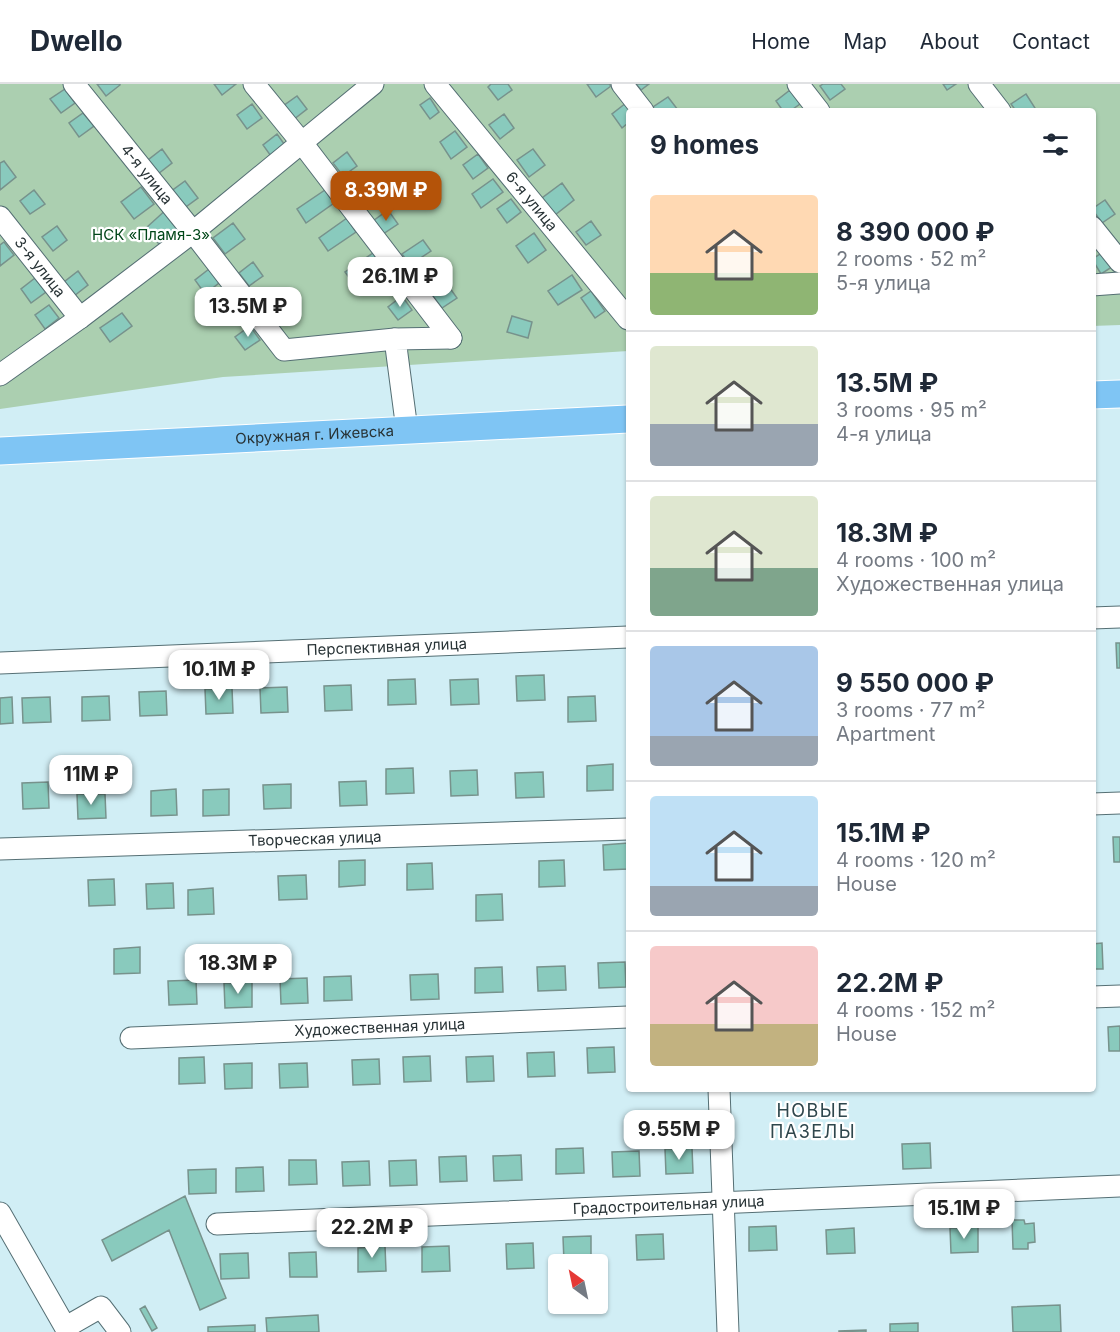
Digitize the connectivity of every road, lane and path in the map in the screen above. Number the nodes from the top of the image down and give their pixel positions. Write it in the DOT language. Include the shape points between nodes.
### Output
graph roads {
  1 [pos="74,84"];
  2 [pos="254,84"];
  3 [pos="373,84"];
  4 [pos="435,84"];
  5 [pos="622,84"];
  6 [pos="798,84"];
  7 [pos="979,84"];
  8 [pos="641,108"];
  9 [pos="817,108"];
  10 [pos="998,108"];
  11 [pos="302,143"];
  12 [pos="0,217"];
  13 [pos="193,232"];
  14 [pos="1096,232"];
  15 [pos="1120,262"];
  16 [pos="1120,283"];
  17 [pos="1096,285"];
  18 [pos="626,317"];
  19 [pos="80,318"];
  20 [pos="395,339"];
  21 [pos="0,375"];
  22 [pos="1120,394"];
  23 [pos="1096,395"];
  24 [pos="626,419"];
  25 [pos="407,430"];
  26 [pos="0,451"];
  27 [pos="1120,617"];
  28 [pos="1096,618"];
  29 [pos="626,637"];
  30 [pos="0,663"];
  31 [pos="1120,803"];
  32 [pos="1096,804"];
  33 [pos="626,829"];
  34 [pos="0,849"];
  35 [pos="1120,996"];
  36 [pos="1096,997"];
  37 [pos="626,1017"];
  38 [pos="131,1038"];
  39 [pos="719,1092"];
  40 [pos="1120,1186"];
  41 [pos="723,1202"];
  42 [pos="0,1213"];
  43 [pos="217,1224"];
  44 [pos="67,1330"];
  45 [pos="120,1332"];
  46 [pos="728,1332"];
  1 -- 13 [label="street, 4-я улица"];
  2 -- 11 [label="street"];
  3 -- 11 [label="street"];
  4 -- 18 [label="street, 6-я улица"];
  5 -- 8 [label="street"];
  6 -- 9 [label="street"];
  7 -- 10 [label="street"];
  11 -- 13 [label="street"];
  11 -- 20 [label="street" via="451,338"];
  12 -- 19 [label="street, 3-я улица"];
  13 -- 19 [label="street"];
  13 -- 20 [label="street, 4-я улица" via="284,350"];
  14 -- 15 [label="street"];
  16 -- 17 [label="street"];
  19 -- 21 [label="street"];
  20 -- 25 [label="street"];
  22 -- 23 [label="main road"];
  24 -- 25 [label="main road, Окружная г. Ижевска"];
  25 -- 26 [label="main road, Окружная г. Ижевска"];
  27 -- 28 [label="street"];
  29 -- 30 [label="street, Перспективная улица"];
  31 -- 32 [label="street"];
  33 -- 34 [label="street, Творческая улица"];
  35 -- 36 [label="street"];
  37 -- 38 [label="street, Художественная улица"];
  39 -- 41 [label="street"];
  40 -- 41 [label="street, Градостроительная улица"];
  41 -- 43 [label="street, Градостроительная улица"];
  41 -- 46 [label="street"];
  42 -- 44 [label="street"];
  44 -- 45 [label="street" via="101,1307"];
}
